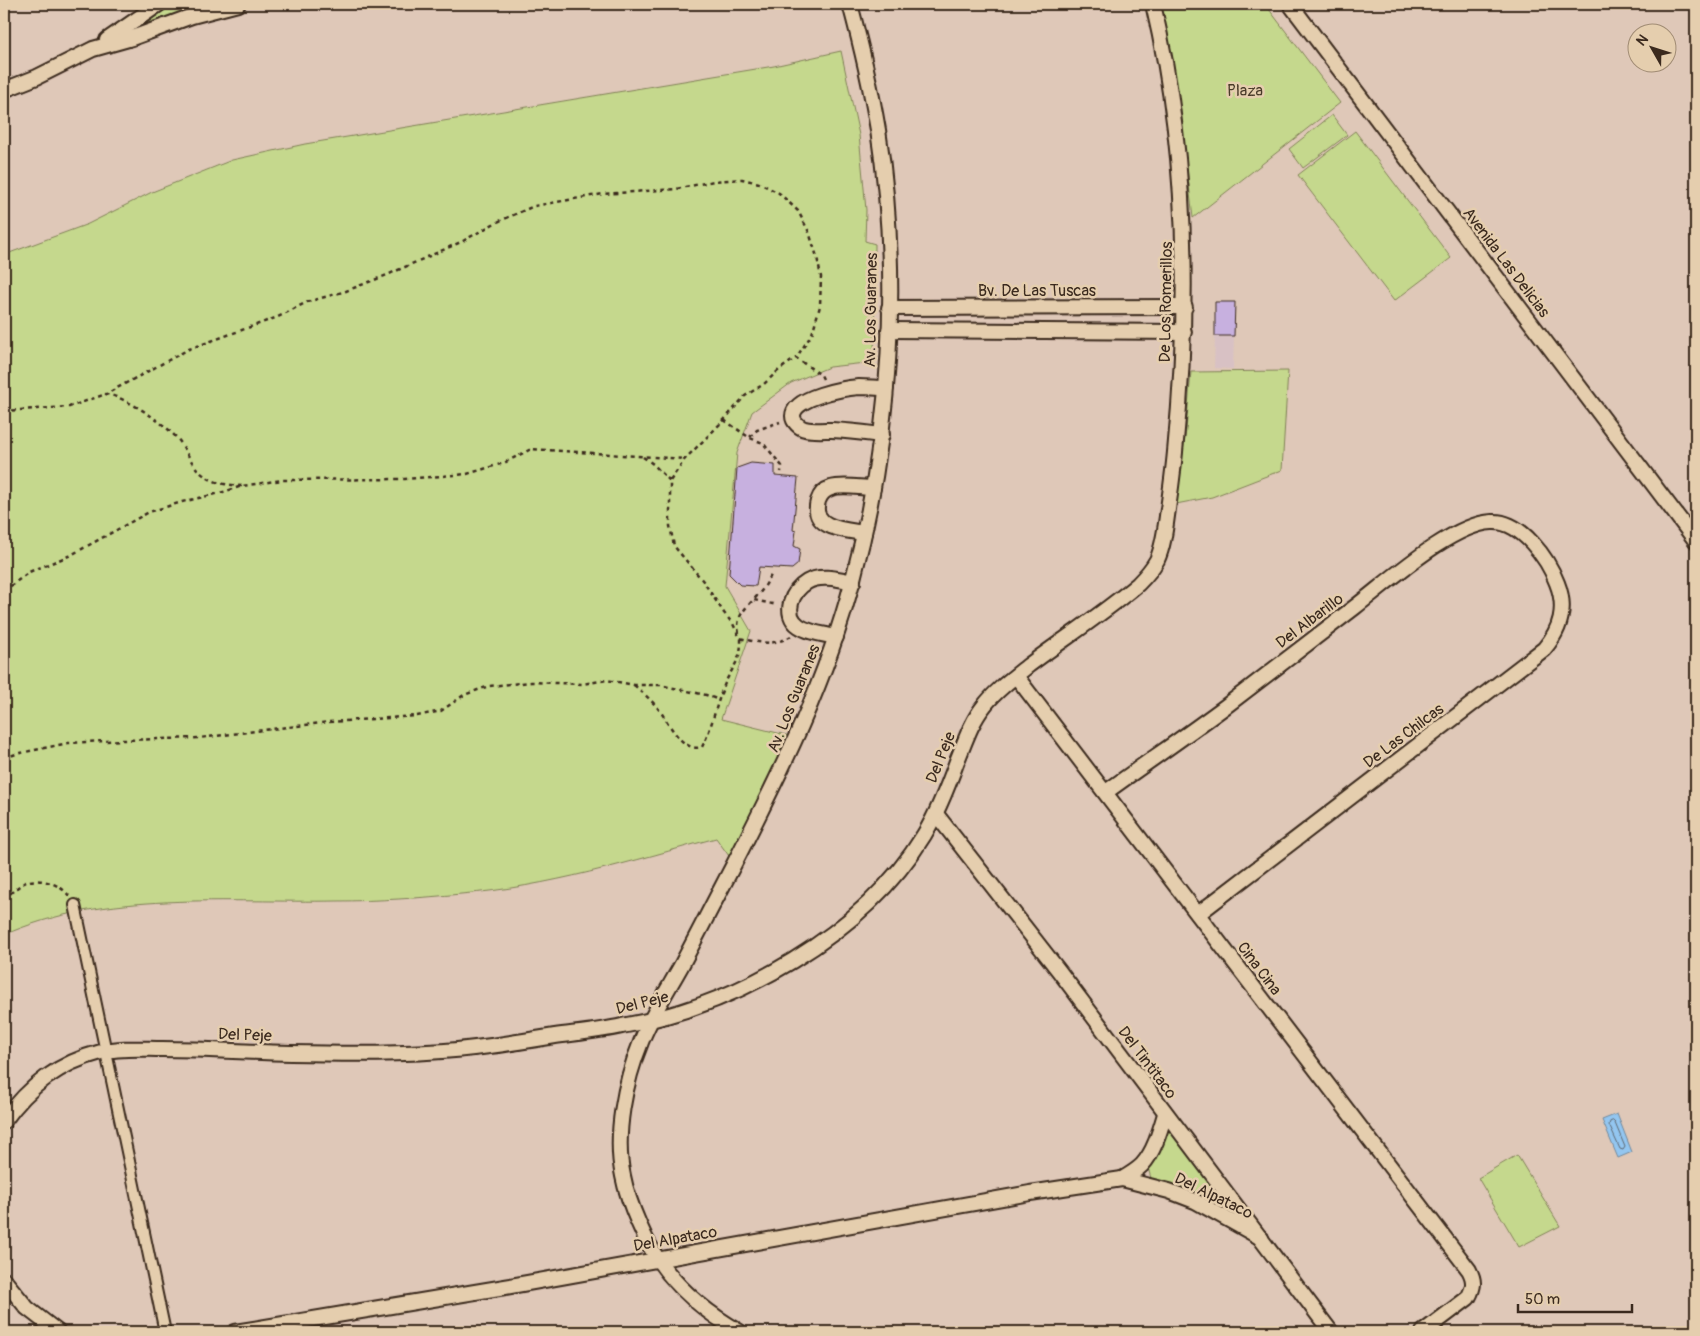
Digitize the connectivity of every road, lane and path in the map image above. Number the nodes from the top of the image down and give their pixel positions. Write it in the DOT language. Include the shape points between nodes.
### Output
graph roads {
  1 [pos="160,4"];
  2 [pos="238,4"];
  3 [pos="850,4"];
  4 [pos="1153,4"];
  5 [pos="1290,4"];
  6 [pos="93,49"];
  7 [pos="4,90"];
  8 [pos="1185,307"];
  9 [pos="889,308"];
  10 [pos="889,330"];
  11 [pos="1184,332"];
  12 [pos="796,358"];
  13 [pos="886,388"];
  14 [pos="830,392"];
  15 [pos="106,394"];
  16 [pos="4,411"];
  17 [pos="794,418"];
  18 [pos="724,420"];
  19 [pos="882,435"];
  20 [pos="750,438"];
  21 [pos="641,456"];
  22 [pos="685,459"];
  23 [pos="781,472"];
  24 [pos="670,481"];
  25 [pos="242,486"];
  26 [pos="873,488"];
  27 [pos="864,533"];
  28 [pos="1696,541"];
  29 [pos="1540,551"];
  30 [pos="772,574"];
  31 [pos="853,582"];
  32 [pos="1130,590"];
  33 [pos="4,591"];
  34 [pos="754,600"];
  35 [pos="788,608"];
  36 [pos="802,628"];
  37 [pos="836,637"];
  38 [pos="740,638"];
  39 [pos="1016,676"];
  40 [pos="634,685"];
  41 [pos="719,700"];
  42 [pos="4,758"];
  43 [pos="1106,792"];
  44 [pos="936,814"];
  45 [pos="4,899"];
  46 [pos="75,905"];
  47 [pos="1198,914"];
  48 [pos="652,1020"];
  49 [pos="105,1052"];
  50 [pos="1165,1114"];
  51 [pos="4,1121"];
  52 [pos="1143,1164"];
  53 [pos="1122,1179"];
  54 [pos="1151,1186"];
  55 [pos="1261,1238"];
  56 [pos="658,1259"];
  57 [pos="4,1280"];
  58 [pos="58,1332"];
  59 [pos="165,1332"];
  60 [pos="235,1332"];
  61 [pos="740,1332"];
  62 [pos="1332,1332"];
  63 [pos="1423,1332"];
  1 -- 6 [label="street"];
  2 -- 6 [label="street"];
  3 -- 9 [label="street, Av. Los Guaranes" via="878,131 887,216"];
  4 -- 8 [label="street, De Los Romerillos" via="1175,134 1183,221"];
  5 -- 28 [label="street, Avenida Las Delicias"];
  6 -- 7 [label="street"];
  8 -- 9 [label="street, Bv. De Las Tuscas"];
  8 -- 11 [label="street, De Los Romerillos"];
  9 -- 10 [label="street, Av. Los Guaranes"];
  10 -- 11 [label="street"];
  10 -- 13 [label="street, Av. Los Guaranes"];
  11 -- 32 [label="street, De Los Romerillos" via="1172,478 1163,540 1154,565"];
  12 -- 14 [label="path" via="821,375"];
  12 -- 15 [label="path" via="812,334 820,306 822,277 812,240 798,211 779,193 742,179 676,189 603,194 534,206 386,276 307,302 278,317 189,349"];
  12 -- 18 [label="path" via="745,396"];
  13 -- 14 [label="street" via="860,387"];
  13 -- 19 [label="street, Av. Los Guaranes"];
  14 -- 17 [label="street" via="802,402 793,414"];
  15 -- 16 [label="path" via="69,407"];
  15 -- 25 [label="path" via="133,404 176,436 204,476 222,484"];
  17 -- 19 [label="street" via="806,430"];
  17 -- 20 [label="path" via="757,430"];
  18 -- 20 [label="path"];
  18 -- 22 [label="path"];
  19 -- 26 [label="street, Av. Los Guaranes"];
  20 -- 23 [label="path" via="763,443 776,456 782,466"];
  21 -- 22 [label="path"];
  21 -- 24 [label="path"];
  21 -- 25 [label="path" via="531,449 467,474 405,479 282,480"];
  22 -- 24 [label="path"];
  24 -- 38 [label="path" via="670,526 674,546 703,580"];
  25 -- 33 [label="path" via="149,512 70,555 29,572"];
  26 -- 27 [label="street, Av. Los Guaranes"];
  26 -- 27 [label="street" via="829,488 818,499 816,507 818,516 831,528"];
  27 -- 31 [label="street, Av. Los Guaranes"];
  29 -- 43 [label="street, Del Albarillo" via="1506,524 1478,524 1460,531 1437,544 1223,708"];
  29 -- 47 [label="street, De Las Chilcas" via="1555,578 1562,606 1554,637 1544,649"];
  30 -- 34 [label="path"];
  31 -- 35 [label="street" via="834,578 808,582"];
  31 -- 37 [label="street, Av. Los Guaranes"];
  32 -- 39 [label="street, Del Peje"];
  34 -- 35 [label="path"];
  34 -- 38 [label="path" via="743,610 737,625"];
  35 -- 36 [label="street" via="796,625"];
  36 -- 37 [label="street"];
  36 -- 38 [label="path" via="784,640 768,643"];
  37 -- 48 [label="street, Av. Los Guaranes" via="786,761"];
  38 -- 41 [label="path" via="739,659"];
  39 -- 43 [label="street, Cina Cina"];
  39 -- 44 [label="street, Del Peje" via="977,714"];
  40 -- 41 [label="path" via="660,685"];
  40 -- 41 [label="path" via="658,709 675,735 687,745 698,748 706,739"];
  40 -- 42 [label="path" via="607,680 582,684 531,682 489,686 464,695 441,711 417,716 329,722 199,738 68,743"];
  43 -- 47 [label="street, Cina Cina"];
  44 -- 48 [label="street, Del Peje" via="924,836 886,885 827,937 775,971 745,986"];
  44 -- 50 [label="street, Del Tintitaco" via="1053,963"];
  45 -- 46 [label="path" via="26,882 47,881 66,892"];
  46 -- 49 [label="street"];
  47 -- 63 [label="street, Cina Cina" via="1472,1276 1474,1283 1468,1298"];
  48 -- 49 [label="street, Del Peje" via="500,1045 426,1052 289,1053 156,1049"];
  48 -- 56 [label="street, Av. Los Guaranes" via="641,1041 626,1093 620,1156 633,1211"];
  49 -- 51 [label="street, Del Peje" via="75,1061 44,1078 26,1093"];
  49 -- 59 [label="street"];
  50 -- 52 [label="street, Del Alpataco"];
  50 -- 55 [label="street, Del Tintitaco"];
  52 -- 53 [label="street, Del Alpataco"];
  52 -- 54 [label="street"];
  53 -- 54 [label="street, Del Alpataco"];
  53 -- 56 [label="street, Del Alpataco"];
  54 -- 55 [label="street, Del Alpataco" via="1195,1201"];
  55 -- 62 [label="street, Del Tintitaco"];
  56 -- 60 [label="street, Del Alpataco"];
  56 -- 61 [label="street, Av. Los Guaranes" via="694,1300"];
  57 -- 58 [label="street" via="27,1308"];
}
